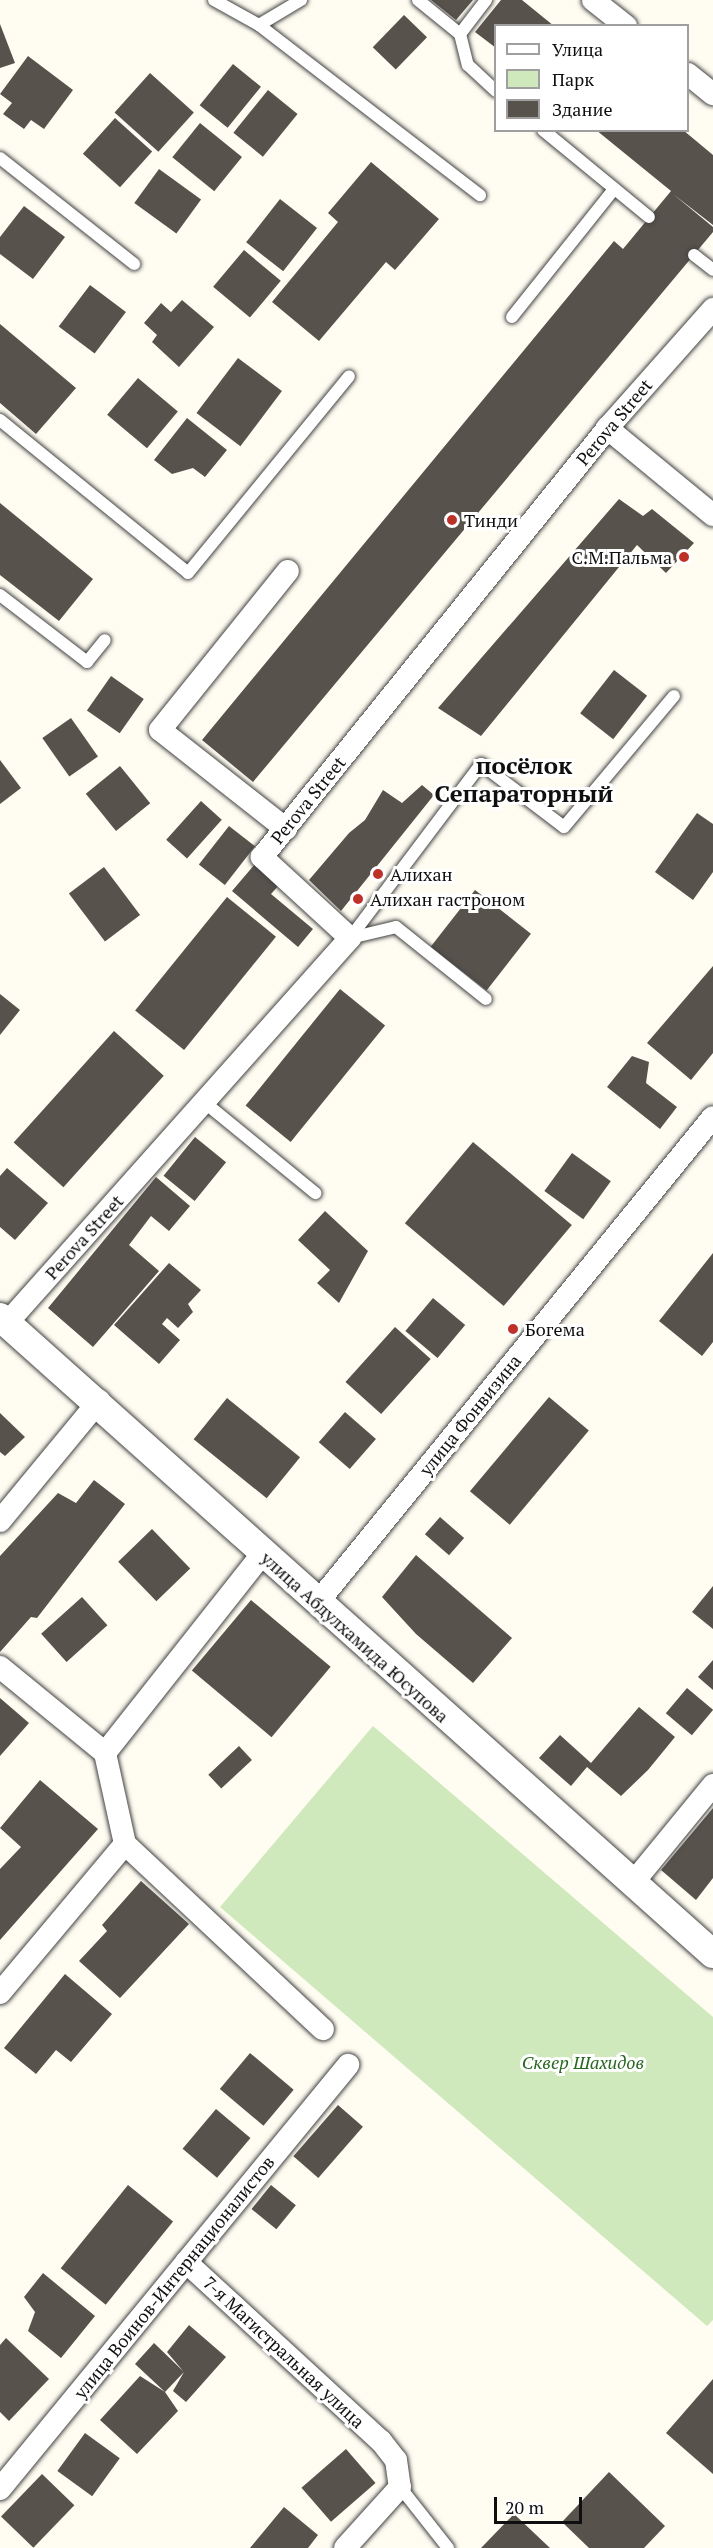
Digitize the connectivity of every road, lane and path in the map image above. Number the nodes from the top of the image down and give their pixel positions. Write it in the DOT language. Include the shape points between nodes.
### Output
graph roads {
  1 [pos="214,0"];
  2 [pos="301,0"];
  3 [pos="418,0"];
  4 [pos="486,0"];
  5 [pos="595,0"];
  6 [pos="624,24"];
  7 [pos="259,25"];
  8 [pos="459,34"];
  9 [pos="689,76"];
  10 [pos="494,90"];
  11 [pos="713,94"];
  12 [pos="545,132"];
  13 [pos="0,158"];
  14 [pos="614,189"];
  15 [pos="480,195"];
  16 [pos="649,217"];
  17 [pos="694,255"];
  18 [pos="134,264"];
  19 [pos="713,270"];
  20 [pos="713,309"];
  21 [pos="512,317"];
  22 [pos="349,376"];
  23 [pos="0,420"];
  24 [pos="608,428"];
  25 [pos="713,515"];
  26 [pos="288,571"];
  27 [pos="0,595"];
  28 [pos="105,640"];
  29 [pos="674,696"];
  30 [pos="286,829"];
  31 [pos="350,938"];
  32 [pos="486,999"];
  33 [pos="204,1102"];
  34 [pos="713,1117"];
  35 [pos="315,1193"];
  36 [pos="4,1320"];
  37 [pos="99,1401"];
  38 [pos="0,1521"];
  39 [pos="262,1554"];
  40 [pos="318,1602"];
  41 [pos="0,1667"];
  42 [pos="105,1753"];
  43 [pos="713,1785"];
  44 [pos="125,1844"];
  45 [pos="632,1884"];
  46 [pos="713,1954"];
  47 [pos="0,1993"];
  48 [pos="323,2029"];
  49 [pos="348,2065"];
  50 [pos="186,2262"];
  51 [pos="400,2487"];
  52 [pos="0,2489"];
  53 [pos="345,2548"];
  54 [pos="448,2548"];
  1 -- 7 [label="lane"];
  2 -- 7 [label="lane"];
  3 -- 8 [label="lane"];
  4 -- 8 [label="lane"];
  5 -- 6 [label="street"];
  7 -- 15 [label="lane"];
  8 -- 10 [label="lane" via="468,65"];
  9 -- 11 [label="street"];
  12 -- 14 [label="lane"];
  13 -- 18 [label="lane"];
  14 -- 16 [label="lane"];
  14 -- 21 [label="lane"];
  17 -- 19 [label="lane"];
  20 -- 24 [label="street, Perova Street"];
  22 -- 23 [label="lane" via="188,573"];
  24 -- 25 [label="street"];
  24 -- 30 [label="street, Perova Street"];
  26 -- 30 [label="street" via="160,730"];
  27 -- 28 [label="lane" via="87,662"];
  29 -- 31 [label="lane" via="564,828 481,764"];
  30 -- 31 [label="street, Perova Street" via="262,858"];
  31 -- 32 [label="lane" via="396,927"];
  31 -- 33 [label="street, Perova Street"];
  33 -- 35 [label="lane"];
  33 -- 36 [label="street, Perova Street"];
  34 -- 40 [label="street, улица Фонвизина"];
  36 -- 37 [label="street, улица Абдулхамида Юсупова"];
  37 -- 38 [label="street"];
  37 -- 39 [label="street, улица Абдулхамида Юсупова"];
  39 -- 40 [label="street, улица Абдулхамида Юсупова"];
  39 -- 42 [label="street"];
  40 -- 45 [label="street, улица Абдулхамида Юсупова"];
  41 -- 42 [label="street"];
  42 -- 44 [label="street"];
  43 -- 45 [label="street"];
  44 -- 47 [label="street"];
  44 -- 48 [label="street"];
  45 -- 46 [label="street, улица Абдулхамида Юсупова"];
  49 -- 50 [label="street, улица Воинов-Интернационалистов"];
  50 -- 51 [label="street, 7-я Магистральная улица" via="381,2441 396,2460"];
  50 -- 52 [label="street, улица Воинов-Интернационалистов"];
  51 -- 53 [label="street"];
  51 -- 54 [label="lane"];
}
